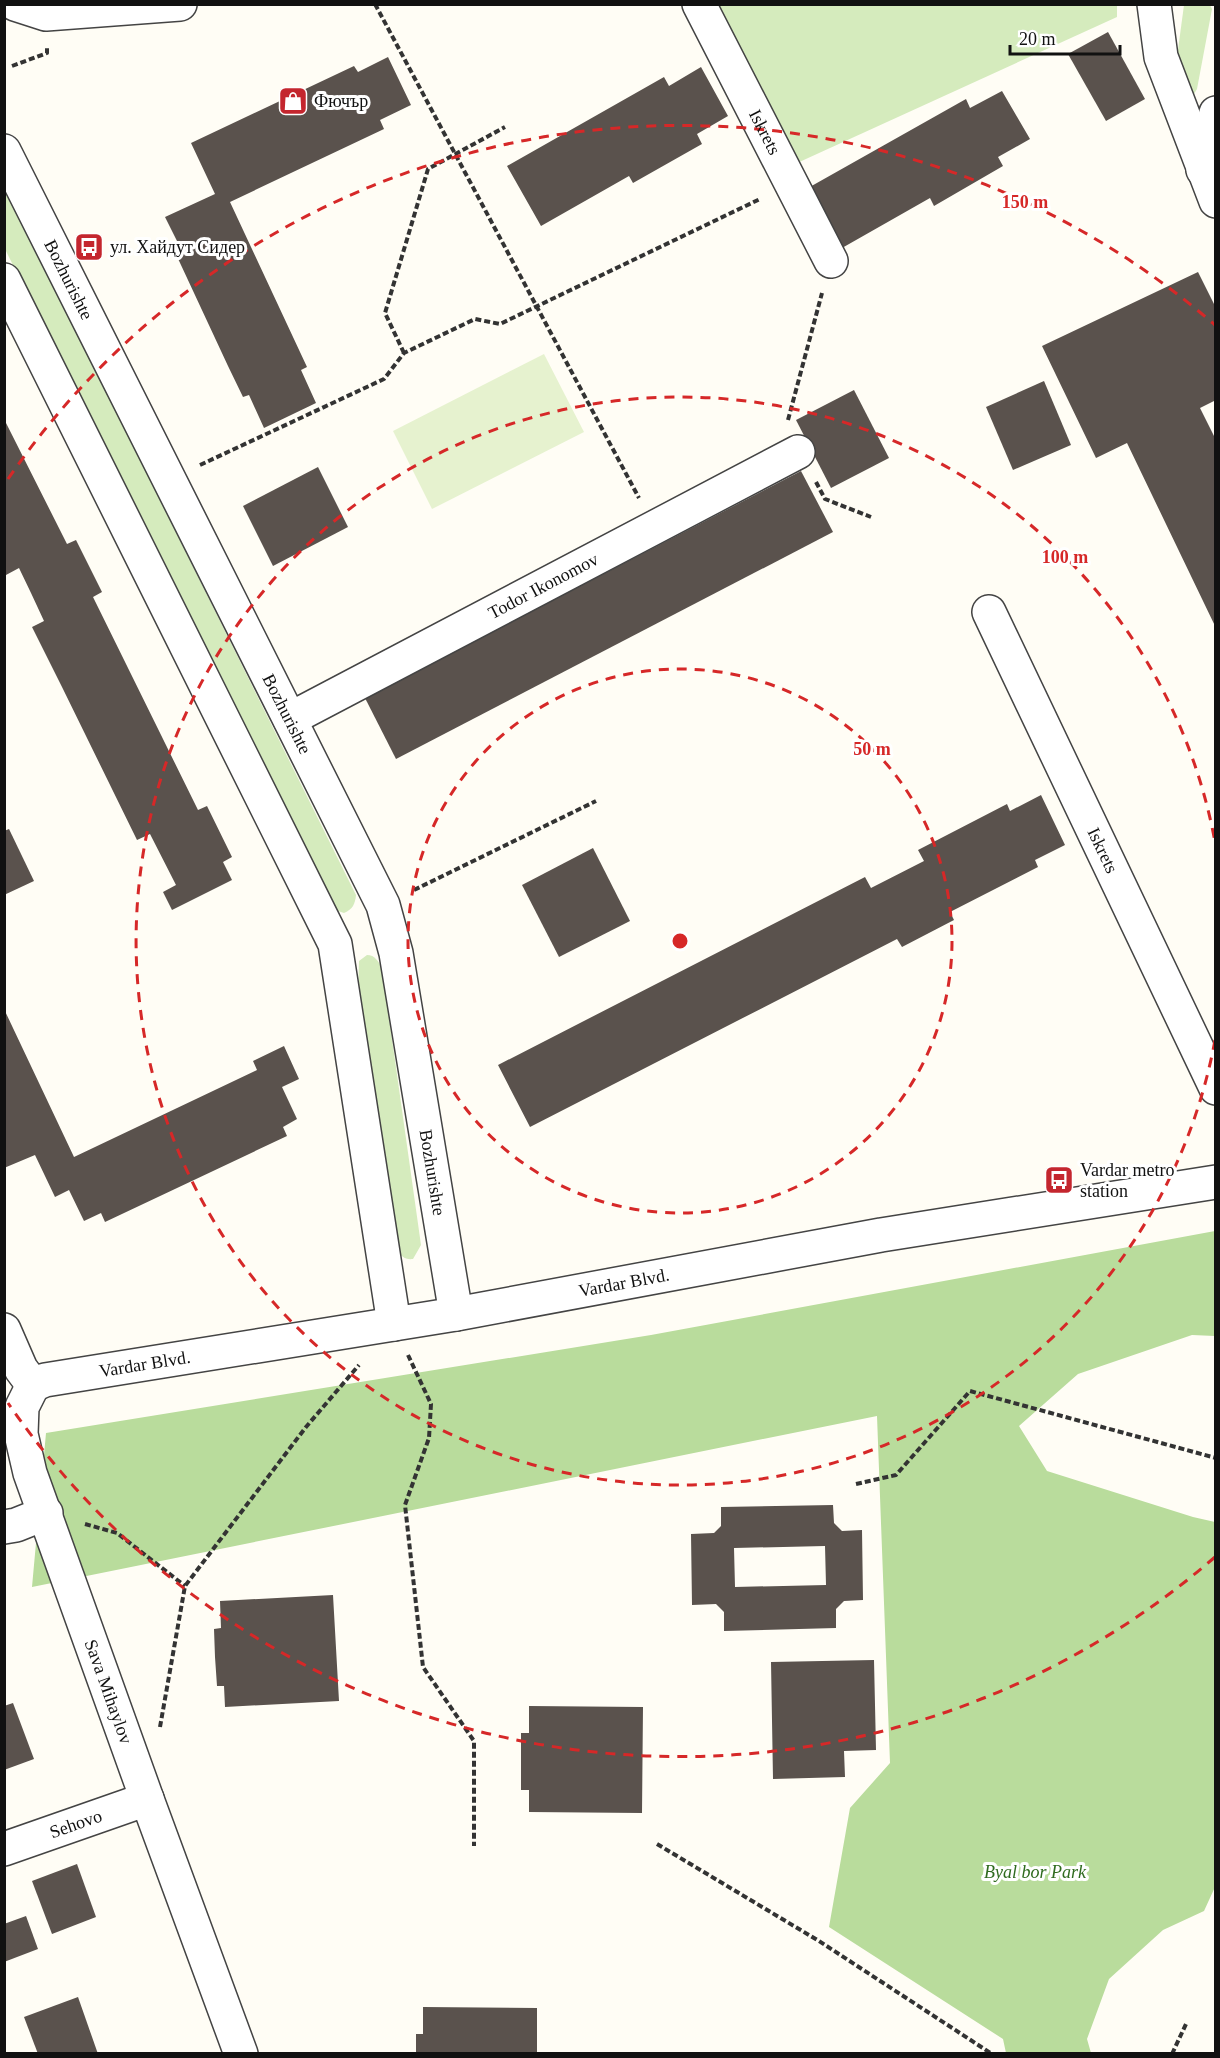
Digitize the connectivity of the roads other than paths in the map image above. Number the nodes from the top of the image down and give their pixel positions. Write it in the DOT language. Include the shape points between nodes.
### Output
graph roads {
  1 [pos="15,4"];
  2 [pos="180,4"];
  3 [pos="699,4"];
  4 [pos="1154,4"];
  5 [pos="1215,113"];
  6 [pos="4,151"];
  7 [pos="1203,170"];
  8 [pos="1215,201"];
  9 [pos="831,261"];
  10 [pos="4,280"];
  11 [pos="798,452"];
  12 [pos="989,612"];
  13 [pos="290,719"];
  14 [pos="1214,1081"];
  15 [pos="1215,1182"];
  16 [pos="456,1314"];
  17 [pos="394,1324"];
  18 [pos="4,1330"];
  19 [pos="33,1385"];
  20 [pos="46,1513"];
  21 [pos="4,1527"];
  22 [pos="147,1799"];
  23 [pos="4,1849"];
  24 [pos="242,2054"];
  1 -- 2 [label="street" via="46,14"];
  3 -- 9 [label="street, Iskrets"];
  4 -- 7 [label="street" via="1161,57"];
  5 -- 7 [label="street"];
  6 -- 13 [label="street, Bozhurishte"];
  7 -- 8 [label="street"];
  10 -- 17 [label="street" via="334,944"];
  11 -- 13 [label="street, Todor Ikonomov"];
  12 -- 14 [label="street, Iskrets"];
  13 -- 16 [label="street, Bozhurishte" via="383,905 396,953"];
  15 -- 16 [label="street, Vardar Blvd." via="881,1235"];
  16 -- 17 [label="street, Vardar Blvd."];
  17 -- 19 [label="street, Vardar Blvd." via="56,1378"];
  18 -- 19 [label="street" via="21,1369"];
  19 -- 20 [label="street, Sava Mihaylov" via="22,1407 21,1434 30,1473"];
  20 -- 21 [label="street"];
  20 -- 22 [label="street, Sava Mihaylov"];
  22 -- 23 [label="street, Sehovo"];
  22 -- 24 [label="street, Sava Mihaylov"];
}
